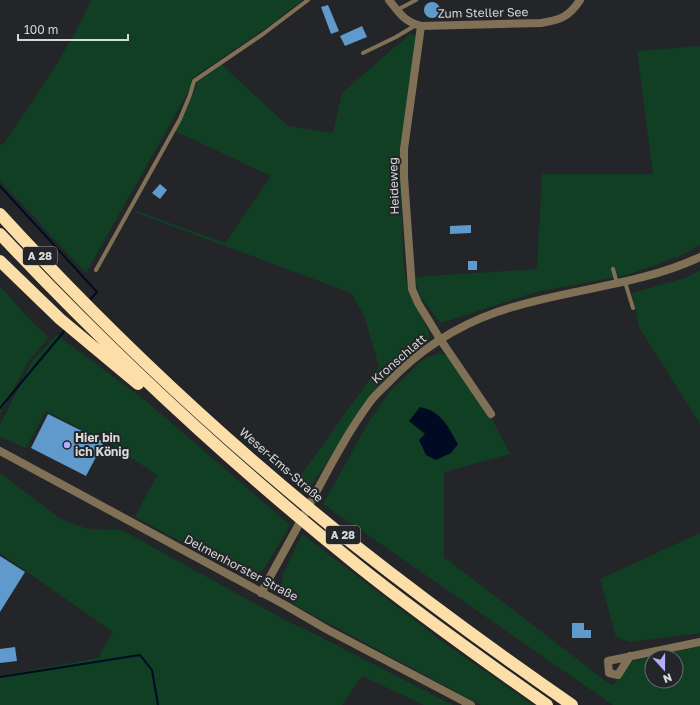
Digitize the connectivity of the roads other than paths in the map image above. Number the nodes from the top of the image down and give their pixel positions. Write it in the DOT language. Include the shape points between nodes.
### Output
graph roads {
  1 [pos="308,0"];
  2 [pos="388,0"];
  3 [pos="416,0"];
  4 [pos="580,0"];
  5 [pos="397,10"];
  6 [pos="419,25"];
  7 [pos="363,53"];
  8 [pos="0,214"];
  9 [pos="0,234"];
  10 [pos="700,257"];
  11 [pos="0,261"];
  12 [pos="613,269"];
  13 [pos="96,270"];
  14 [pos="621,283"];
  15 [pos="633,308"];
  16 [pos="440,339"];
  17 [pos="169,403"];
  18 [pos="491,414"];
  19 [pos="0,452"];
  20 [pos="261,593"];
  21 [pos="700,642"];
  22 [pos="630,656"];
  23 [pos="471,705"];
  24 [pos="547,705"];
  25 [pos="572,705"];
  1 -- 13 [label="lane" via="194,81 180,119"];
  2 -- 5 [label="street"];
  3 -- 5 [label="lane"];
  4 -- 6 [label="street, Zum Steller See" via="566,16 541,24"];
  5 -- 6 [label="street" via="405,20"];
  6 -- 7 [label="lane"];
  6 -- 16 [label="street, Heideweg" via="404,149 404,177 412,288"];
  8 -- 25 [label="highway, Weser-Ems-Straße / A 28" via="80,298 167,382 268,473 350,542"];
  9 -- 17 [label="highway, A 28" via="70,307"];
  10 -- 14 [label="street, Kronschlatt" via="654,275"];
  11 -- 17 [label="highway" via="70,328 159,401"];
  12 -- 14 [label="lane"];
  14 -- 15 [label="lane"];
  14 -- 16 [label="street, Kronschlatt" via="497,312"];
  16 -- 18 [label="street, Heideweg"];
  16 -- 20 [label="street, Kronschlatt" via="420,353 371,400 349,432"];
  17 -- 24 [label="highway, A 28" via="357,565 478,657"];
  19 -- 20 [label="street, Delmenhorster Straße"];
  20 -- 23 [label="street, Delmenhorster Straße"];
  21 -- 22 [label="street"];
}
